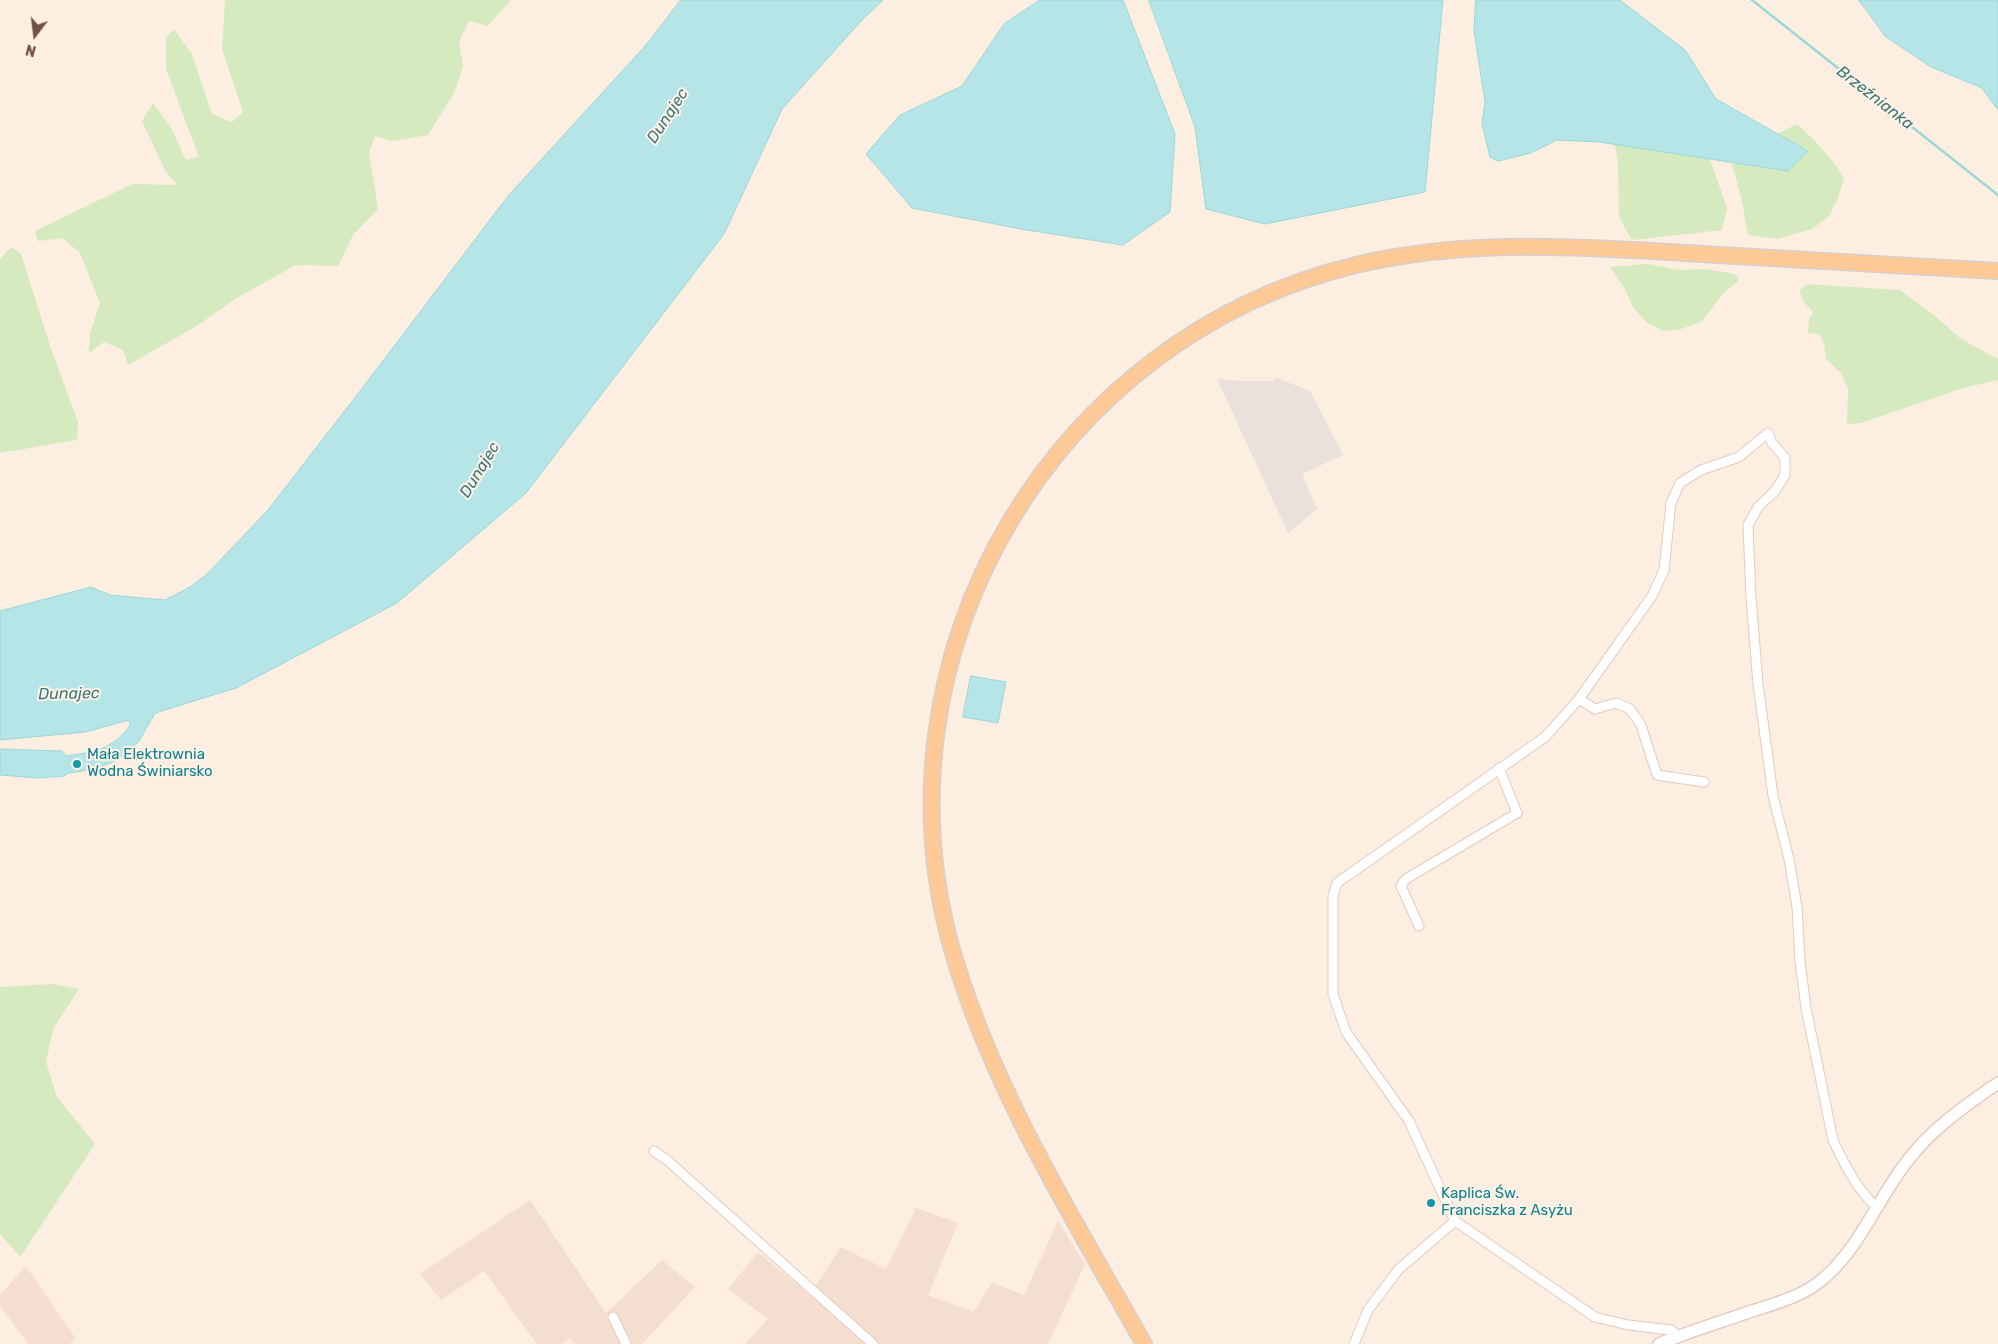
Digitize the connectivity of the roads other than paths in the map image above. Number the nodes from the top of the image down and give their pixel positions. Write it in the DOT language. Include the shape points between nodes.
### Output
graph roads {
  1 [pos="1998,271"];
  2 [pos="1578,698"];
  3 [pos="1499,768"];
  4 [pos="1704,782"];
  5 [pos="1419,926"];
  6 [pos="1998,1083"];
  7 [pos="654,1151"];
  8 [pos="1877,1207"];
  9 [pos="1455,1220"];
  10 [pos="613,1317"];
  11 [pos="1678,1336"];
  12 [pos="626,1344"];
  13 [pos="873,1344"];
  14 [pos="1144,1344"];
  15 [pos="1354,1344"];
  16 [pos="1660,1344"];
  1 -- 14 [label="main road" via="1590,248 1494,248 1399,257 1355,265 1291,285 1196,331 1116,391 1066,441 1012,517 992,553 966,614 947,677 939,721 933,775 933,834 942,906 952,952 984,1042 1008,1097"];
  2 -- 3 [label="street" via="1546,737"];
  2 -- 4 [label="street" via="1595,709 1616,703 1630,709 1641,725 1657,775"];
  2 -- 8 [label="street" via="1652,596 1664,570 1671,503 1680,483 1701,470 1738,457 1768,433 1785,458 1785,475 1748,524 1758,684 1772,788 1797,908 1806,1008 1833,1140 1842,1160"];
  3 -- 5 [label="street" via="1517,813 1406,879 1401,886"];
  3 -- 9 [label="street" via="1337,883 1333,896 1333,994 1346,1032 1409,1121"];
  6 -- 8 [label="street" via="1943,1122 1922,1143"];
  7 -- 13 [label="street"];
  8 -- 11 [label="street" via="1844,1257 1812,1287 1786,1300"];
  9 -- 11 [label="street" via="1595,1317 1672,1330"];
  9 -- 15 [label="street" via="1399,1269 1368,1310"];
  10 -- 12 [label="street"];
  11 -- 16 [label="street"];
}
